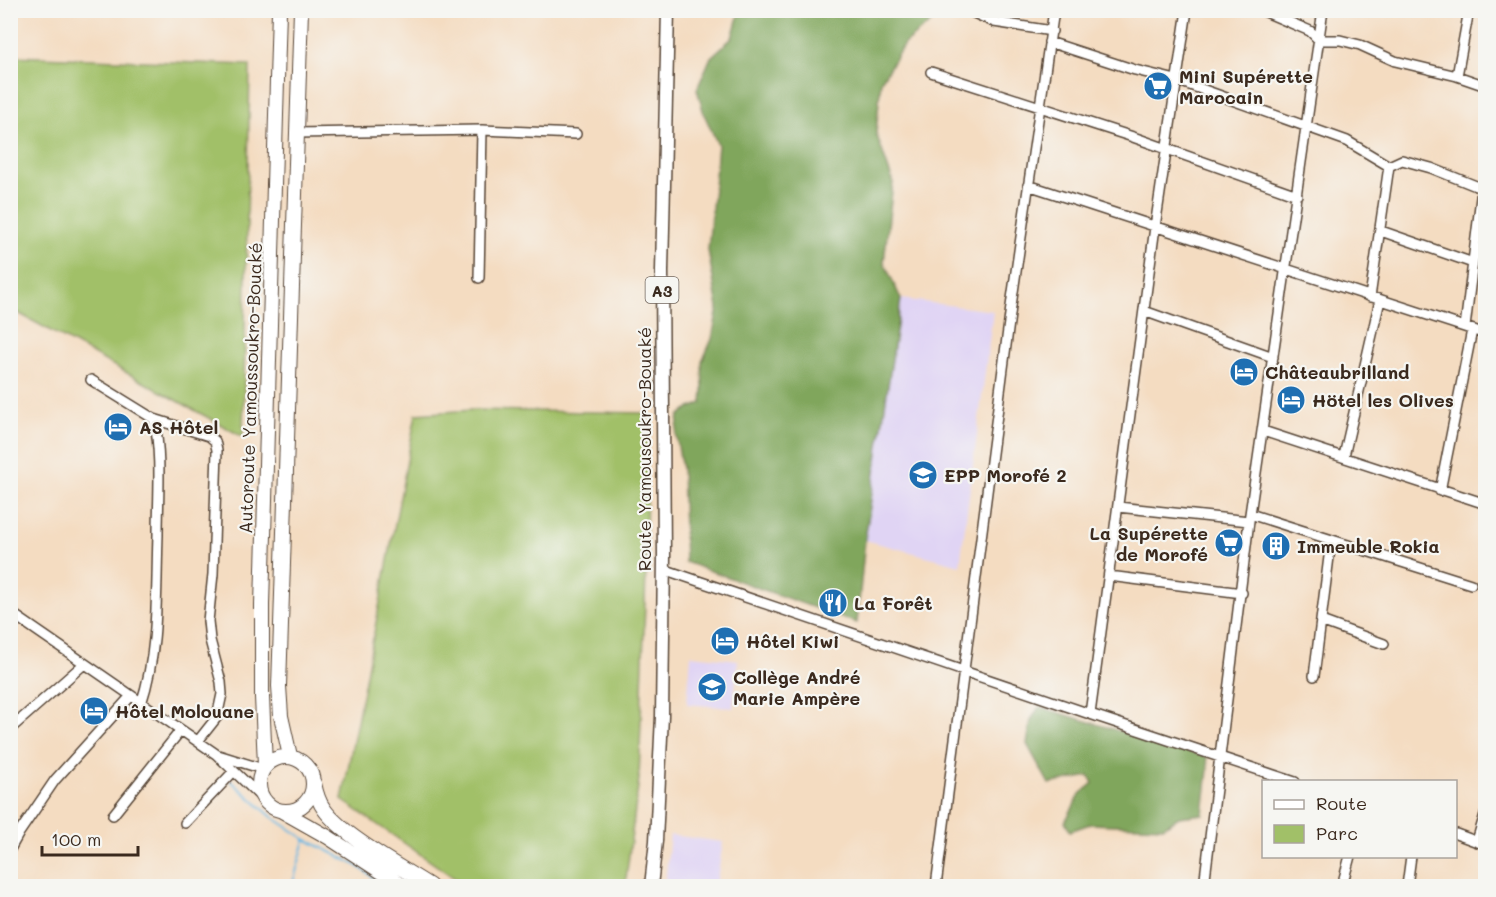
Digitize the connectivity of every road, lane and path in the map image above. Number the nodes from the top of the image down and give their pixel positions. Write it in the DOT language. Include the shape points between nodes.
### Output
graph roads {
  1 [pos="279,10"];
  2 [pos="301,10"];
  3 [pos="668,10"];
  4 [pos="967,10"];
  5 [pos="1054,10"];
  6 [pos="1187,10"];
  7 [pos="1261,10"];
  8 [pos="1323,10"];
  9 [pos="1469,10"];
  10 [pos="1052,31"];
  11 [pos="1319,40"];
  12 [pos="1049,42"];
  13 [pos="931,72"];
  14 [pos="1457,76"];
  15 [pos="1176,80"];
  16 [pos="1485,86"];
  17 [pos="1040,109"];
  18 [pos="1306,128"];
  19 [pos="482,130"];
  20 [pos="296,133"];
  21 [pos="576,134"];
  22 [pos="1166,150"];
  23 [pos="1389,166"];
  24 [pos="1028,185"];
  25 [pos="1484,189"];
  26 [pos="1297,195"];
  27 [pos="1155,227"];
  28 [pos="1381,231"];
  29 [pos="1473,263"];
  30 [pos="1286,270"];
  31 [pos="479,278"];
  32 [pos="1370,297"];
  33 [pos="1380,300"];
  34 [pos="1144,311"];
  35 [pos="1468,329"];
  36 [pos="1485,334"];
  37 [pos="1273,357"];
  38 [pos="91,380"];
  39 [pos="154,419"];
  40 [pos="1263,431"];
  41 [pos="1344,456"];
  42 [pos="1440,491"];
  43 [pos="1485,504"];
  44 [pos="1118,507"];
  45 [pos="1250,518"];
  46 [pos="1331,541"];
  47 [pos="663,569"];
  48 [pos="1109,576"];
  49 [pos="1471,584"];
  50 [pos="1242,592"];
  51 [pos="10,612"];
  52 [pos="1321,621"];
  53 [pos="1384,644"];
  54 [pos="84,664"];
  55 [pos="964,671"];
  56 [pos="1314,676"];
  57 [pos="130,697"];
  58 [pos="141,704"];
  59 [pos="1090,714"];
  60 [pos="10,729"];
  61 [pos="181,730"];
  62 [pos="198,741"];
  63 [pos="216,754"];
  64 [pos="290,756"];
  65 [pos="1221,757"];
  66 [pos="264,767"];
  67 [pos="234,771"];
  68 [pos="313,780"];
  69 [pos="1288,780"];
  70 [pos="264,799"];
  71 [pos="282,811"];
  72 [pos="1485,812"];
  73 [pos="113,815"];
  74 [pos="185,823"];
  75 [pos="14,832"];
  76 [pos="1457,835"];
  77 [pos="1481,843"];
  78 [pos="10,849"];
  79 [pos="1349,858"];
  80 [pos="1411,858"];
  81 [pos="403,886"];
  82 [pos="430,886"];
  83 [pos="651,886"];
  84 [pos="936,886"];
  85 [pos="1204,886"];
  86 [pos="1342,886"];
  87 [pos="1407,886"];
  1 -- 66 [label="highway, Autoroute Yamoussoukro-Bouaké" via="262,605"];
  2 -- 20 [label="highway, Autoroute Yamoussoukro-Bouaké"];
  3 -- 47 [label="main road, Route Yamousoukro-Bouaké / A3" via="662,271"];
  4 -- 10 [label="street" via="994,22"];
  5 -- 10 [label="street"];
  6 -- 15 [label="street"];
  7 -- 11 [label="street" via="1310,31"];
  8 -- 11 [label="street"];
  9 -- 14 [label="street"];
  10 -- 12 [label="street"];
  11 -- 14 [label="street" via="1360,45 1395,61"];
  11 -- 18 [label="street"];
  12 -- 15 [label="street"];
  12 -- 17 [label="street"];
  13 -- 17 [label="street"];
  14 -- 16 [label="street"];
  15 -- 18 [label="street"];
  15 -- 22 [label="street"];
  17 -- 22 [label="street"];
  17 -- 24 [label="street"];
  18 -- 23 [label="street" via="1347,141"];
  18 -- 26 [label="street"];
  19 -- 20 [label="street"];
  19 -- 21 [label="street"];
  19 -- 31 [label="street"];
  20 -- 64 [label="highway, Autoroute Yamoussoukro-Bouaké" via="279,686"];
  22 -- 26 [label="street"];
  22 -- 27 [label="street"];
  23 -- 25 [label="street" via="1402,160"];
  23 -- 28 [label="street"];
  24 -- 27 [label="street"];
  24 -- 55 [label="street"];
  25 -- 29 [label="street"];
  26 -- 30 [label="street"];
  27 -- 30 [label="street"];
  27 -- 34 [label="street"];
  28 -- 29 [label="street"];
  28 -- 32 [label="street"];
  29 -- 35 [label="street"];
  30 -- 32 [label="street"];
  30 -- 37 [label="street"];
  32 -- 33 [label="street"];
  33 -- 35 [label="street"];
  33 -- 41 [label="street"];
  34 -- 37 [label="street"];
  34 -- 44 [label="street"];
  35 -- 36 [label="street"];
  35 -- 42 [label="street"];
  37 -- 40 [label="street"];
  38 -- 39 [label="street"];
  39 -- 58 [label="street" via="158,514 156,615 152,662"];
  39 -- 62 [label="street" via="209,436 217,450 208,621 222,694 217,717"];
  40 -- 41 [label="street"];
  40 -- 45 [label="street"];
  41 -- 42 [label="street"];
  42 -- 43 [label="street"];
  44 -- 45 [label="street"];
  44 -- 48 [label="street"];
  45 -- 46 [label="street"];
  45 -- 50 [label="street"];
  46 -- 49 [label="street"];
  46 -- 52 [label="street"];
  47 -- 55 [label="street"];
  47 -- 83 [label="main road, Route Yamousoukro-Bouaké / A3" via="661,757"];
  48 -- 50 [label="street"];
  48 -- 59 [label="street"];
  50 -- 65 [label="street"];
  51 -- 54 [label="street"];
  52 -- 53 [label="street"];
  52 -- 56 [label="street"];
  54 -- 57 [label="street"];
  54 -- 60 [label="street"];
  55 -- 59 [label="street"];
  55 -- 84 [label="street"];
  57 -- 58 [label="street"];
  57 -- 75 [label="street"];
  58 -- 61 [label="street"];
  59 -- 65 [label="street"];
  61 -- 62 [label="street"];
  61 -- 73 [label="street"];
  62 -- 63 [label="street"];
  63 -- 66 [label="street"];
  63 -- 67 [label="street"];
  64 -- 66 [label="highway"];
  64 -- 68 [label="highway" via="306,764"];
  65 -- 69 [label="street"];
  65 -- 85 [label="street"];
  66 -- 70 [label="highway" via="259,782"];
  67 -- 70 [label="street"];
  67 -- 74 [label="street"];
  68 -- 71 [label="highway" via="305,803"];
  68 -- 82 [label="highway" via="326,812 350,833"];
  70 -- 71 [label="highway"];
  71 -- 81 [label="highway"];
  72 -- 77 [label="street"];
  75 -- 78 [label="street"];
  76 -- 77 [label="street"];
  79 -- 86 [label="street"];
  80 -- 87 [label="street"];
}
